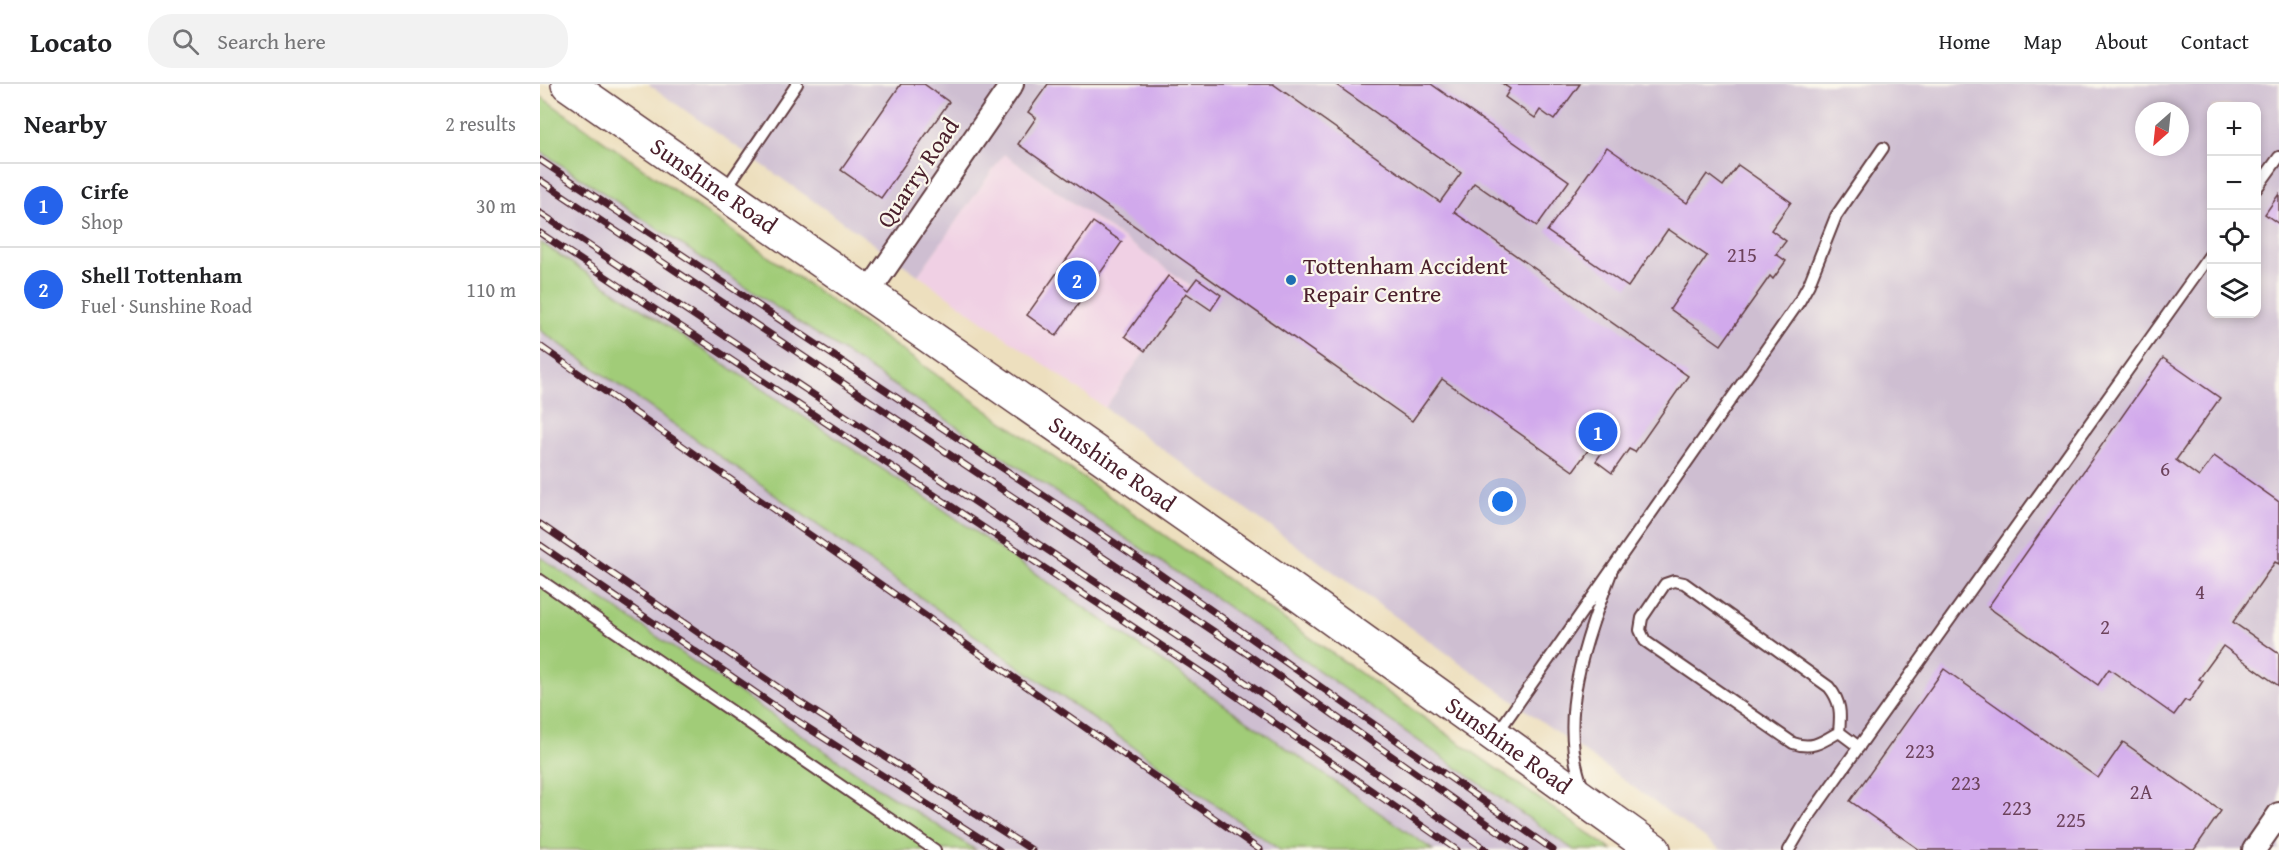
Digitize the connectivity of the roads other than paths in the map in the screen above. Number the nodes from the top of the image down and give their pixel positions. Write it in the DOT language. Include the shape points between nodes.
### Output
graph roads {
  1 [pos="568,84"];
  2 [pos="797,84"];
  3 [pos="1012,84"];
  4 [pos="1883,148"];
  5 [pos="2279,158"];
  6 [pos="2261,182"];
  7 [pos="723,193"];
  8 [pos="2207,258"];
  9 [pos="868,293"];
  10 [pos="1618,556"];
  11 [pos="540,580"];
  12 [pos="1839,732"];
  13 [pos="1495,736"];
  14 [pos="1859,747"];
  15 [pos="1600,812"];
  16 [pos="2279,814"];
  17 [pos="934,850"];
  18 [pos="1658,850"];
  19 [pos="1789,850"];
  20 [pos="2254,850"];
  1 -- 7 [label="main road, Sunshine Road"];
  2 -- 7 [label="lane"];
  3 -- 9 [label="street, Quarry Road"];
  4 -- 10 [label="lane" via="1836,216 1799,302"];
  5 -- 6 [label="lane"];
  7 -- 9 [label="main road, Sunshine Road"];
  8 -- 14 [label="lane"];
  9 -- 13 [label="main road, Sunshine Road"];
  10 -- 13 [label="lane"];
  10 -- 15 [label="lane" via="1598,607 1580,672 1572,723 1578,773"];
  11 -- 17 [label="lane"];
  12 -- 12 [label="lane" via="1841,711 1829,687 1684,583 1665,584 1642,618 1640,630 1645,641 1793,742 1806,748"];
  12 -- 14 [label="lane"];
  13 -- 15 [label="main road, Sunshine Road"];
  14 -- 19 [label="lane"];
  15 -- 18 [label="main road, Sunshine Road"];
  16 -- 20 [label="street"];
}
